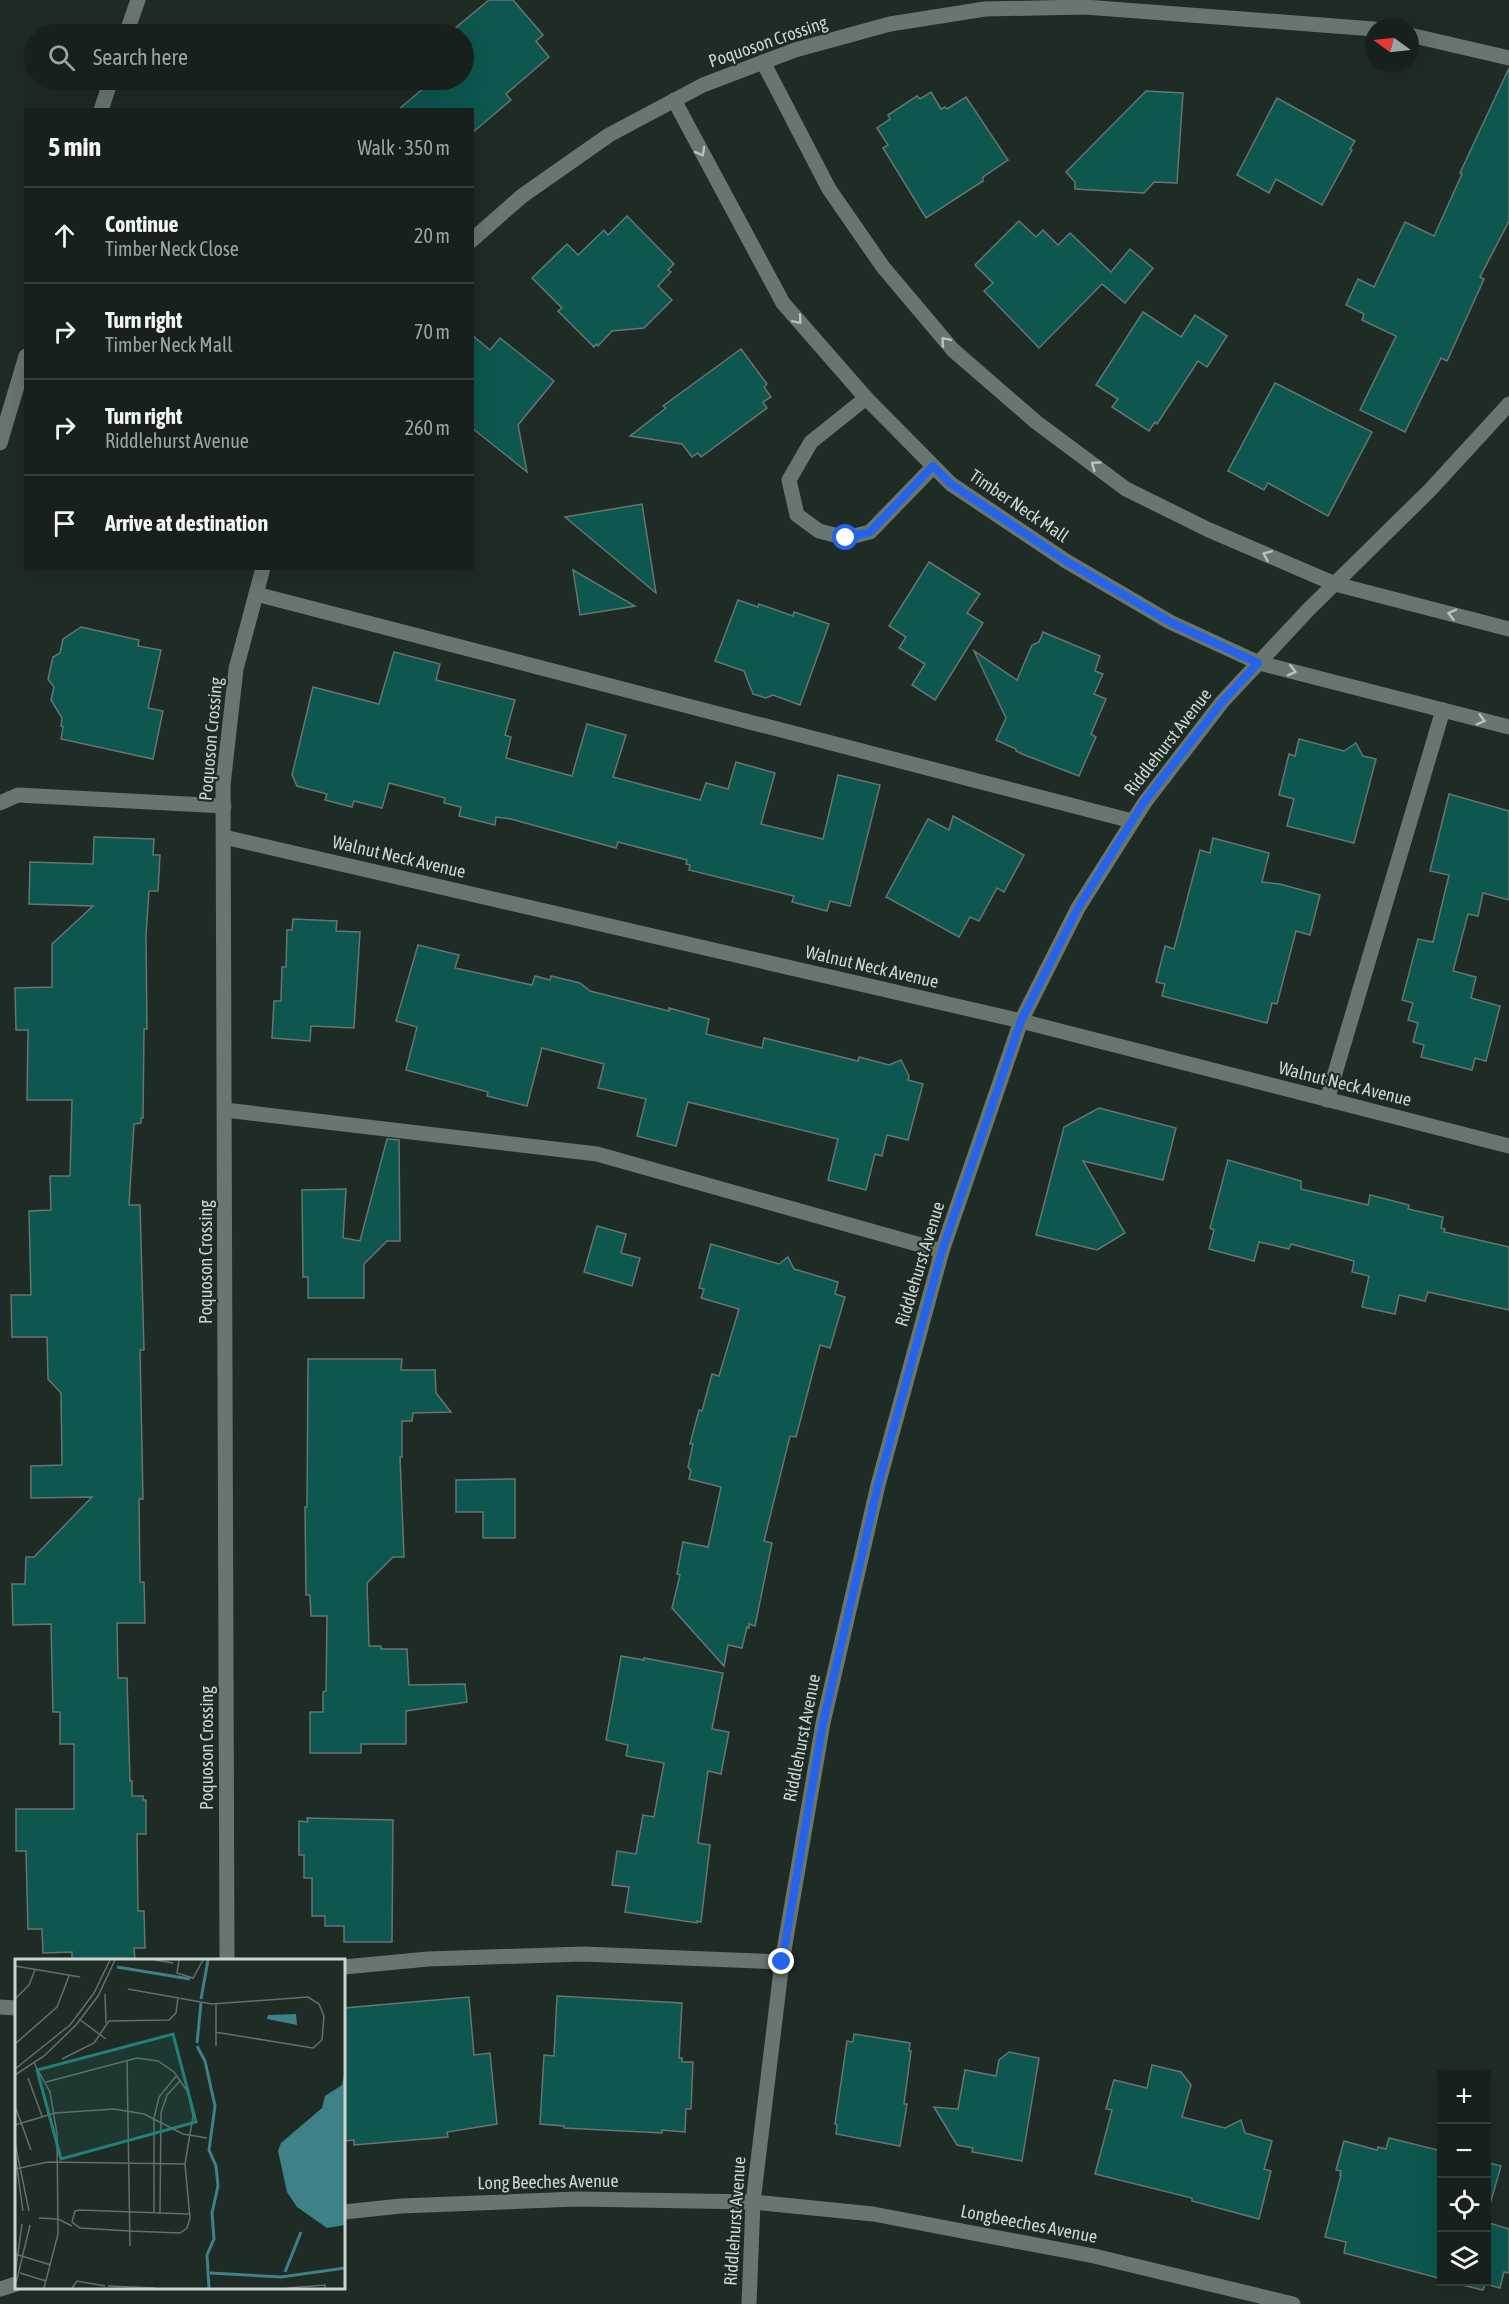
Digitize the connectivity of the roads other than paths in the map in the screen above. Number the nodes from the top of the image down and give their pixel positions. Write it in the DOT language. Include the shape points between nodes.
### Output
graph roads {
  1 [pos="138,0"];
  2 [pos="130,24"];
  3 [pos="1365,28"];
  4 [pos="1419,38"];
  5 [pos="1509,58"];
  6 [pos="763,62"];
  7 [pos="108,90"];
  8 [pos="674,100"];
  9 [pos="102,108"];
  10 [pos="474,238"];
  11 [pos="24,363"];
  12 [pos="866,398"];
  13 [pos="1509,404"];
  14 [pos="0,443"];
  15 [pos="933,466"];
  16 [pos="262,570"];
  17 [pos="1335,584"];
  18 [pos="256,594"];
  19 [pos="1509,628"];
  20 [pos="1258,663"];
  21 [pos="1443,710"];
  22 [pos="1509,727"];
  23 [pos="0,803"];
  24 [pos="224,807"];
  25 [pos="1132,821"];
  26 [pos="224,837"];
  27 [pos="1021,1021"];
  28 [pos="1327,1100"];
  29 [pos="225,1110"];
  30 [pos="1509,1146"];
  31 [pos="942,1251"];
  32 [pos="227,1959"];
  33 [pos="782,1962"];
  34 [pos="345,1967"];
  35 [pos="0,2007"];
  36 [pos="15,2008"];
  37 [pos="753,2202"];
  38 [pos="345,2212"];
  39 [pos="15,2284"];
  40 [pos="0,2289"];
  41 [pos="749,2304"];
  42 [pos="1293,2304"];
  1 -- 2 [label="street"];
  3 -- 6 [label="street, Poquoson Crossing" via="1084,7 985,9 890,24"];
  4 -- 5 [label="street"];
  6 -- 8 [label="street, Poquoson Crossing"];
  17 -- 6 [label="street, one-way" via="1209,531 1126,489 1036,422 953,350 883,267 829,189"];
  7 -- 9 [label="street"];
  8 -- 10 [label="street, Poquoson Crossing" via="609,135 531,189"];
  8 -- 12 [label="street, Timber Neck Mall, one-way" via="783,303"];
  11 -- 14 [label="street"];
  12 -- 15 [label="street, Timber Neck Mall"];
  12 -- 15 [label="street" via="811,442 789,480 797,514 819,531 846,538 870,532"];
  13 -- 17 [label="street, Riddlehurst Avenue"];
  15 -- 20 [label="street, Timber Neck Mall" via="951,484 1066,561 1170,622"];
  16 -- 18 [label="street, Poquoson Crossing"];
  19 -- 17 [label="street, one-way"];
  17 -- 20 [label="street, Riddlehurst Avenue"];
  18 -- 24 [label="street, Poquoson Crossing" via="236,669"];
  18 -- 25 [label="street"];
  20 -- 21 [label="street, Timber Neck Mall, one-way"];
  20 -- 25 [label="street, Riddlehurst Avenue" via="1222,702"];
  21 -- 22 [label="street, Timber Neck Mall, one-way"];
  21 -- 28 [label="street"];
  23 -- 24 [label="street" via="18,795"];
  24 -- 26 [label="street, Poquoson Crossing"];
  25 -- 27 [label="street, Riddlehurst Avenue" via="1078,908"];
  26 -- 27 [label="street, Walnut Neck Avenue"];
  26 -- 29 [label="street, Poquoson Crossing"];
  27 -- 28 [label="street, Walnut Neck Avenue"];
  27 -- 31 [label="street, Riddlehurst Avenue"];
  28 -- 30 [label="street, Walnut Neck Avenue"];
  29 -- 31 [label="street" via="597,1154"];
  29 -- 32 [label="street, Poquoson Crossing"];
  31 -- 33 [label="street, Riddlehurst Avenue" via="878,1485 825,1711"];
  33 -- 34 [label="street" via="583,1954 428,1959"];
  33 -- 37 [label="street, Riddlehurst Avenue"];
  35 -- 36 [label="street"];
  37 -- 38 [label="street, Long Beeches Avenue" via="577,2199"];
  37 -- 41 [label="street, Riddlehurst Avenue"];
  37 -- 42 [label="street, Longbeeches Avenue" via="897,2218 1094,2256"];
  39 -- 40 [label="street"];
}
